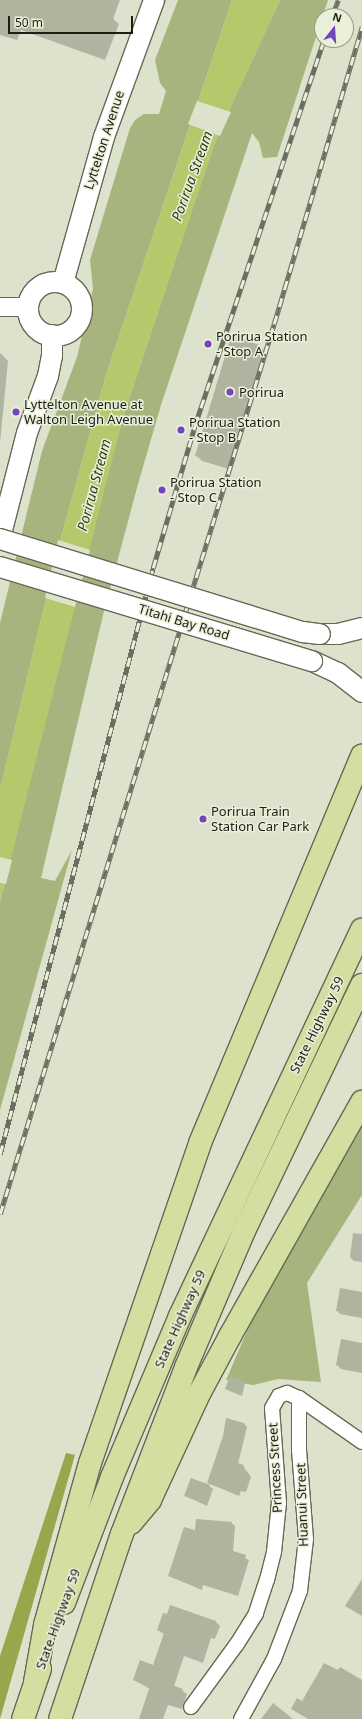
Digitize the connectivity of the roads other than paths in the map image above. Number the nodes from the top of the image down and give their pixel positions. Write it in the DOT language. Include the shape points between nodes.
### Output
graph roads {
  1 [pos="154,0"];
  2 [pos="63,283"];
  3 [pos="0,307"];
  4 [pos="28,308"];
  5 [pos="52,335"];
  6 [pos="0,539"];
  7 [pos="0,567"];
  8 [pos="362,628"];
  9 [pos="362,692"];
  10 [pos="362,756"];
  11 [pos="362,930"];
  12 [pos="362,985"];
  13 [pos="362,1102"];
  14 [pos="299,1398"];
  15 [pos="362,1442"];
  16 [pos="122,1534"];
  17 [pos="35,1682"];
  18 [pos="191,1707"];
  19 [pos="23,1719"];
  20 [pos="60,1719"];
  21 [pos="241,1719"];
  1 -- 2 [label="main road, Lyttelton Avenue" via="104,137"];
  2 -- 4 [label="main road" via="51,282 39,287 31,296"];
  2 -- 5 [label="main road" via="72,288 78,296 80,316 68,332"];
  3 -- 4 [label="street"];
  4 -- 5 [label="main road" via="33,324 41,332"];
  5 -- 6 [label="main road" via="52,356 48,376 27,433"];
  6 -- 8 [label="main road, Titahi Bay Road, bridge" via="303,632 338,634"];
  7 -- 9 [label="main road, Titahi Bay Road, bridge" via="312,661 338,673"];
  10 -- 17 [label="main road" via="200,1143 90,1464 45,1625"];
  11 -- 17 [label="main road, State Highway 59" via="180,1316 112,1477"];
  12 -- 16 [label="main road, State Highway 59" via="238,1245 154,1444"];
  13 -- 16 [label="main road" via="226,1343 150,1500"];
  14 -- 15 [label="street" via="354,1433"];
  14 -- 18 [label="street, Princess Street" via="287,1393 279,1396 272,1408 279,1503 274,1552 256,1613 237,1644"];
  14 -- 21 [label="street, Huanui Street" via="299,1450 306,1539 300,1591 274,1659"];
  16 -- 20 [label="main road, State Highway 59"];
  17 -- 19 [label="main road, State Highway 59"];
}
